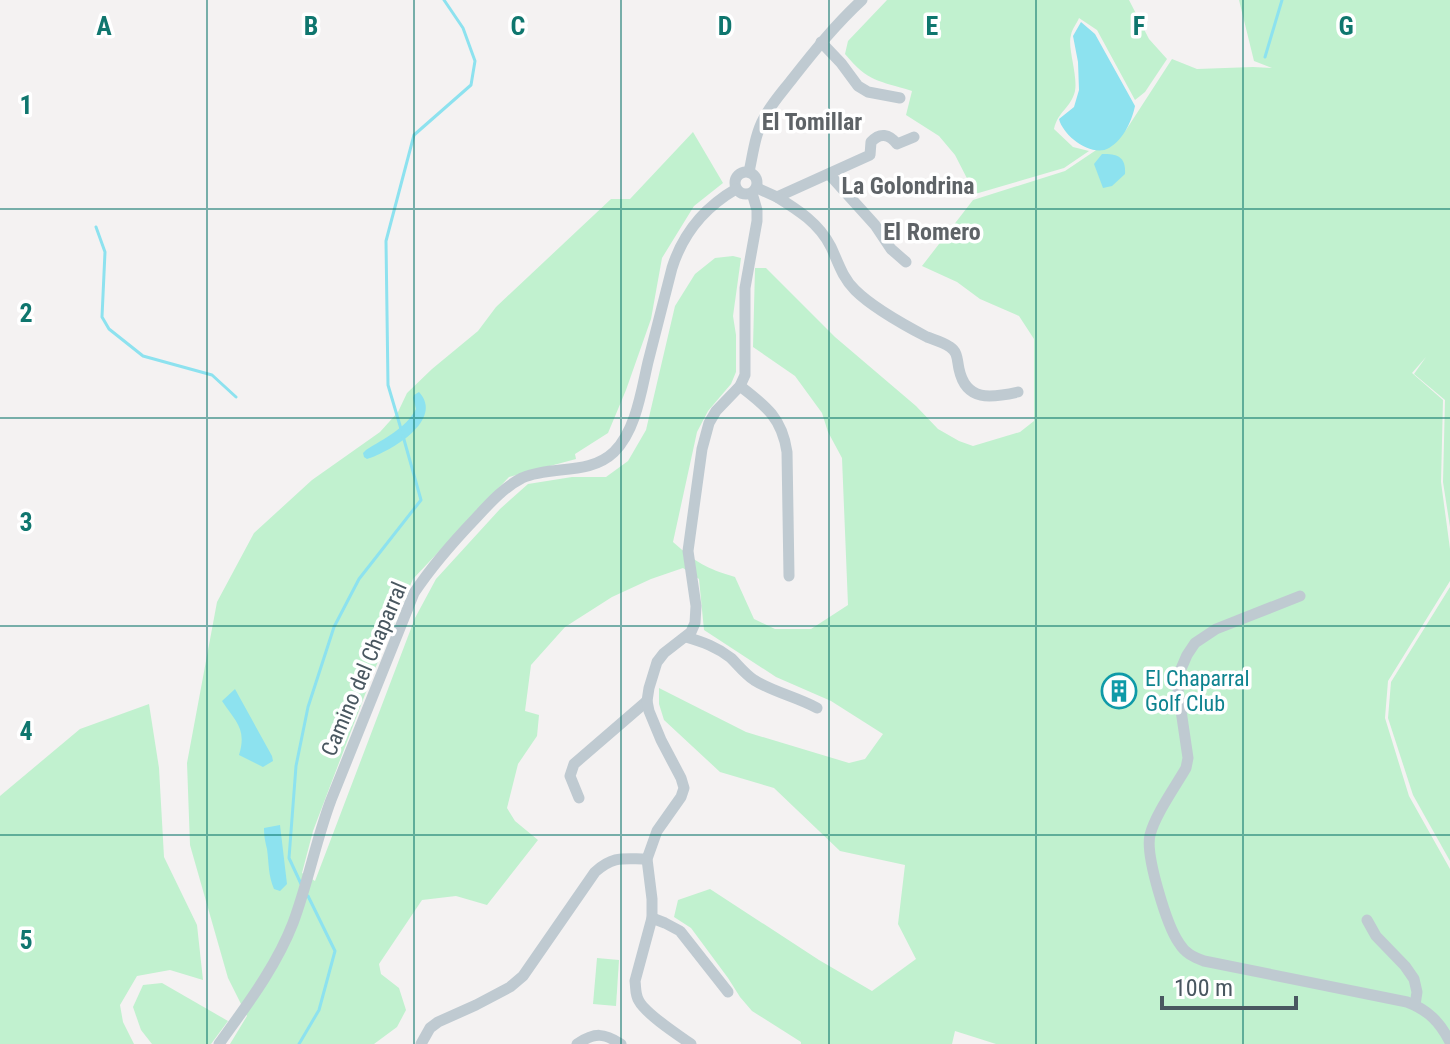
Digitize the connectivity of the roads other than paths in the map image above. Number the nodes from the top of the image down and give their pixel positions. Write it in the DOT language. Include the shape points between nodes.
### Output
graph roads {
  1 [pos="862,0"];
  2 [pos="821,42"];
  3 [pos="900,98"];
  4 [pos="914,137"];
  5 [pos="749,172"];
  6 [pos="829,174"];
  7 [pos="736,189"];
  8 [pos="754,190"];
  9 [pos="777,197"];
  10 [pos="906,262"];
  11 [pos="740,386"];
  12 [pos="1018,392"];
  13 [pos="789,576"];
  14 [pos="1300,596"];
  15 [pos="686,637"];
  16 [pos="647,701"];
  17 [pos="817,708"];
  18 [pos="579,798"];
  19 [pos="647,859"];
  20 [pos="652,918"];
  21 [pos="1367,920"];
  22 [pos="728,992"];
  23 [pos="1415,1005"];
  24 [pos="1450,1042"];
  25 [pos="685,1043"];
  26 [pos="219,1044"];
  27 [pos="421,1044"];
  28 [pos="577,1044"];
  29 [pos="621,1044"];
  1 -- 2 [label="street"];
  2 -- 3 [label="street" via="858,86"];
  2 -- 5 [label="street" via="763,118"];
  4 -- 6 [label="street" via="897,144 891,137 878,136 869,146 870,155"];
  5 -- 7 [label="street" via="736,178"];
  5 -- 8 [label="street" via="757,178"];
  6 -- 9 [label="street"];
  6 -- 10 [label="street"];
  7 -- 8 [label="street" via="745,194"];
  7 -- 26 [label="street, Camino del Chaparral" via="700,217 680,246 638,404 620,445 594,465 531,475 511,485 444,552 414,593 318,834 288,934"];
  8 -- 9 [label="street"];
  8 -- 11 [label="street" via="757,221 745,288 745,375"];
  9 -- 12 [label="street" via="805,214 821,233 856,291 955,350 969,389 988,396"];
  11 -- 13 [label="street" via="772,413 785,439"];
  11 -- 15 [label="street" via="716,411 705,436 688,551 696,614"];
  14 -- 23 [label="street" via="1216,629 1187,655 1178,690 1188,758 1149,837 1151,868 1174,935 1194,957"];
  15 -- 16 [label="street" via="657,662"];
  15 -- 17 [label="street" via="717,648 764,686"];
  16 -- 18 [label="street" via="574,764 570,776"];
  16 -- 19 [label="street" via="684,788 657,831"];
  19 -- 20 [label="street"];
  19 -- 27 [label="street" via="606,862 523,976 438,1022"];
  20 -- 22 [label="street" via="680,931"];
  20 -- 25 [label="street" via="635,981 638,1001"];
  21 -- 23 [label="street" via="1414,979"];
  23 -- 24 [label="street" via="1438,1021"];
  28 -- 29 [label="street" via="598,1035"];
}
